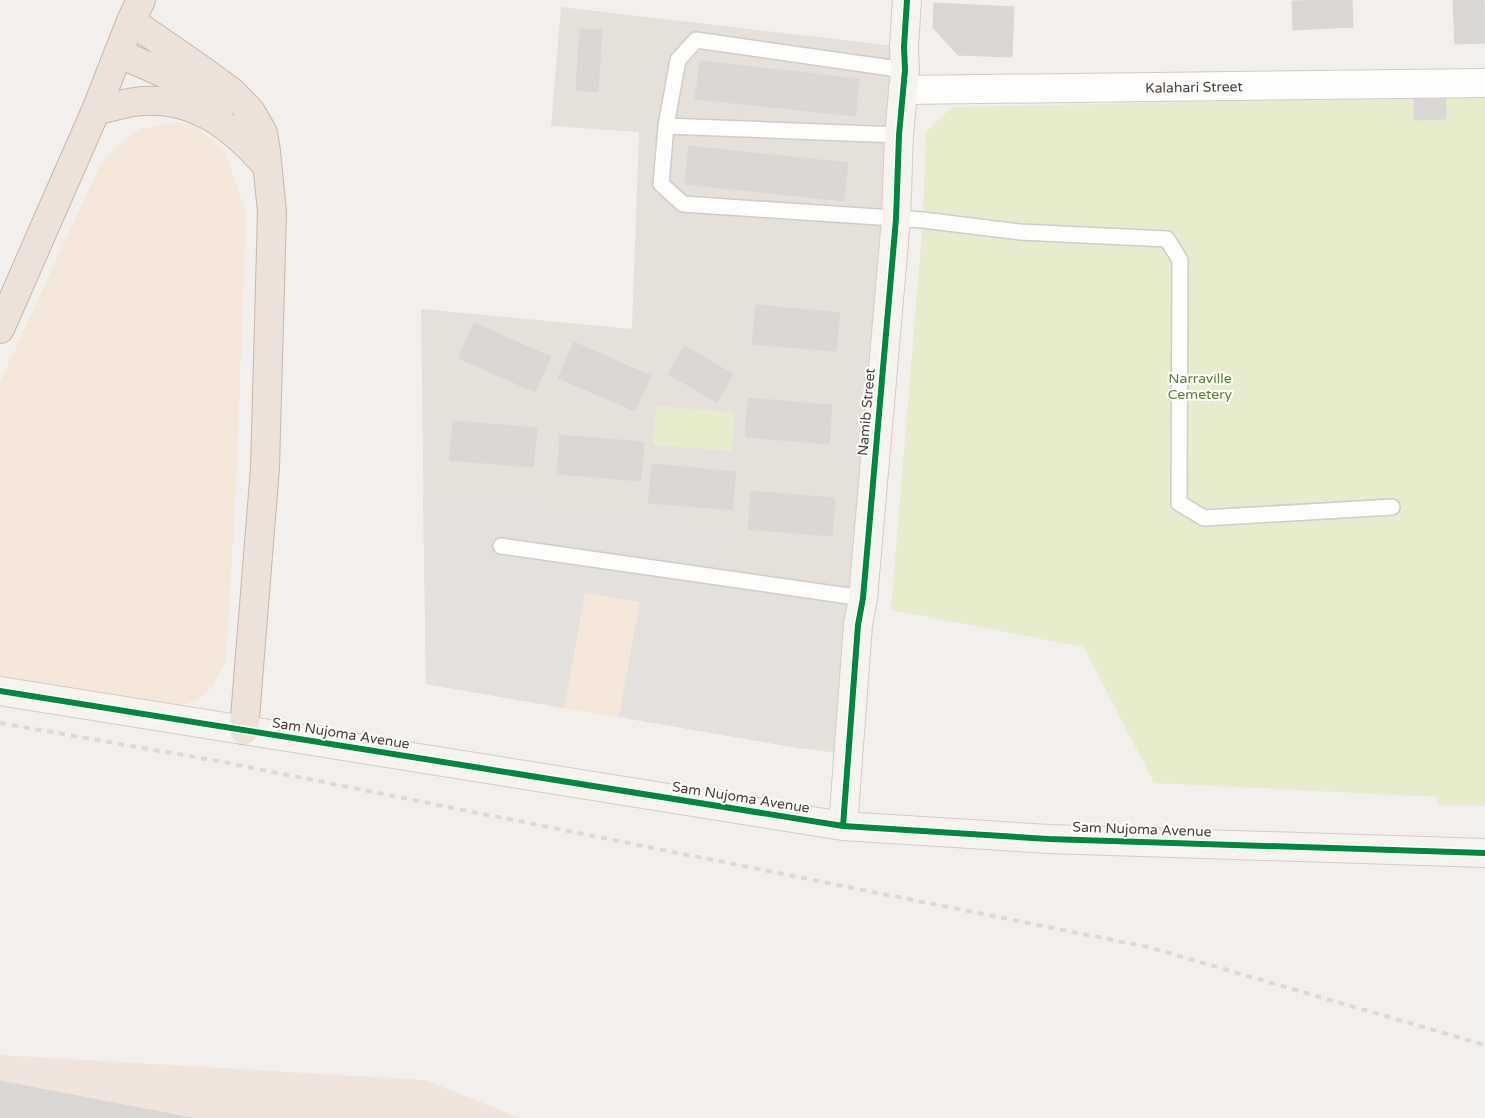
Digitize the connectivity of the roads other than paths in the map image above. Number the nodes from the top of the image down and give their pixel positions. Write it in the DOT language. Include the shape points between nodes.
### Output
graph roads {
  1 [pos="907,0"];
  2 [pos="136,11"];
  3 [pos="118,53"];
  4 [pos="904,80"];
  5 [pos="1485,83"];
  6 [pos="96,110"];
  7 [pos="666,126"];
  8 [pos="899,135"];
  9 [pos="267,166"];
  10 [pos="896,220"];
  11 [pos="0,329"];
  12 [pos="1392,507"];
  13 [pos="501,546"];
  14 [pos="863,598"];
  15 [pos="0,692"];
  16 [pos="244,730"];
  17 [pos="843,826"];
  18 [pos="1485,853"];
  1 -- 4 [label="street, Namib Street"];
  2 -- 3 [label="highway"];
  2 -- 9 [label="highway" via="251,112 263,133"];
  3 -- 6 [label="highway"];
  3 -- 9 [label="highway" via="195,87 235,118"];
  4 -- 5 [label="street, Kalahari Street"];
  4 -- 7 [label="lane" via="696,40 678,60"];
  4 -- 8 [label="street, Namib Street"];
  6 -- 9 [label="highway" via="135,102 164,102 196,108 222,122"];
  6 -- 11 [label="highway"];
  7 -- 8 [label="lane"];
  7 -- 10 [label="lane" via="661,184 683,204"];
  8 -- 10 [label="street, Namib Street"];
  9 -- 16 [label="highway" via="272,212 265,468"];
  10 -- 12 [label="lane" via="923,220 1020,232 1167,239 1180,260 1179,503 1204,518"];
  10 -- 14 [label="street, Namib Street"];
  13 -- 14 [label="lane"];
  14 -- 17 [label="street, Namib Street" via="857,635"];
  15 -- 16 [label="street, Sam Nujoma Avenue"];
  16 -- 17 [label="street, Sam Nujoma Avenue"];
  17 -- 18 [label="street, Sam Nujoma Avenue" via="1050,839"];
}
